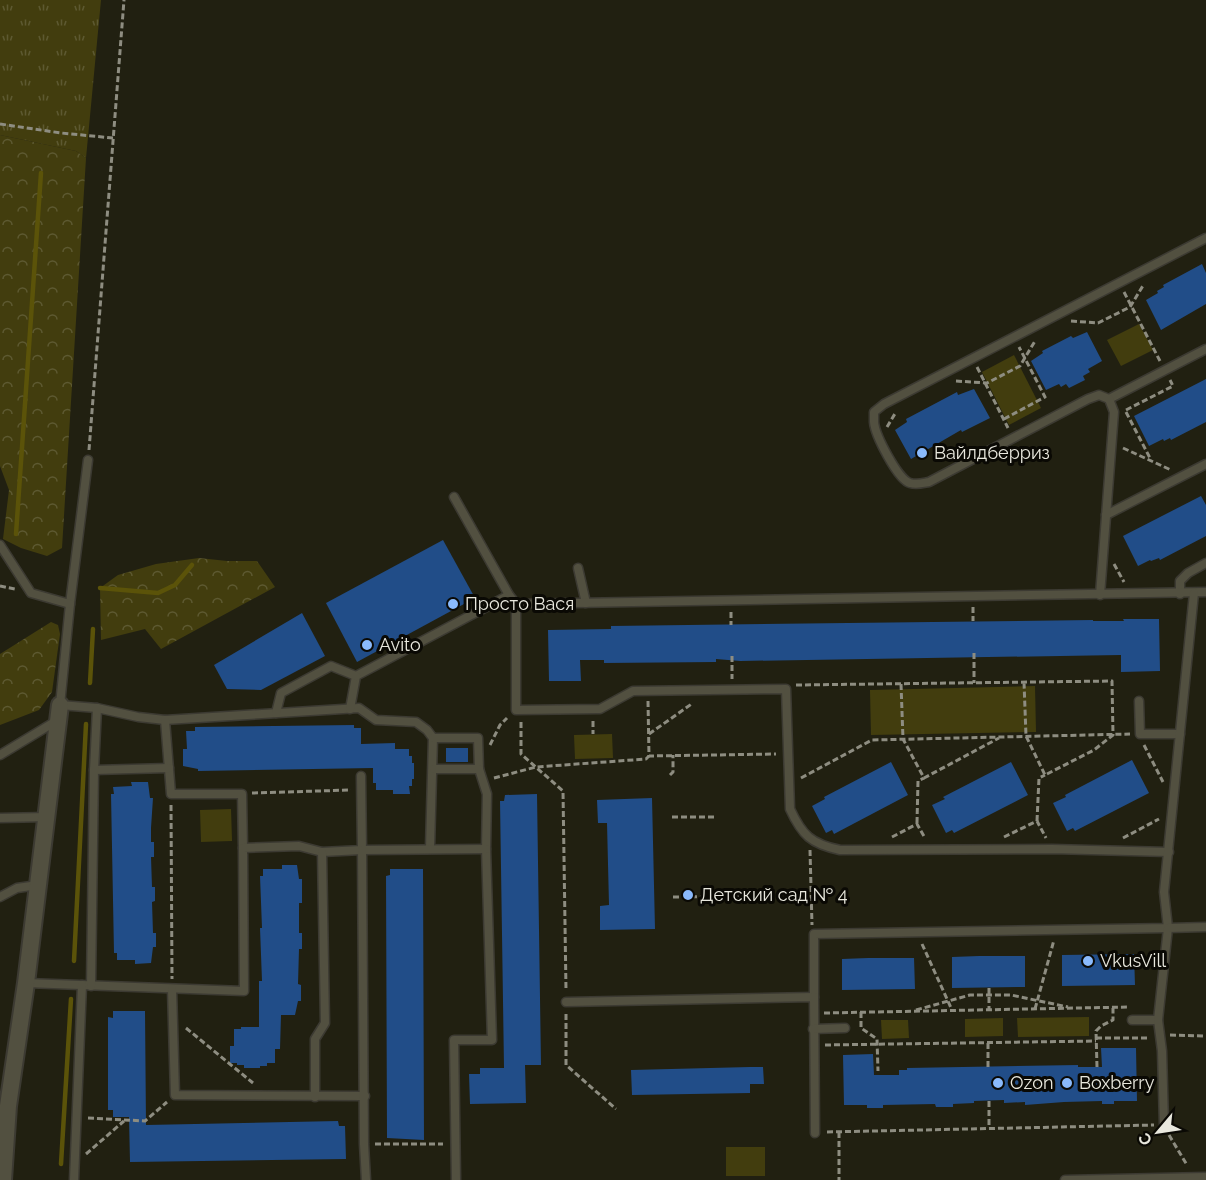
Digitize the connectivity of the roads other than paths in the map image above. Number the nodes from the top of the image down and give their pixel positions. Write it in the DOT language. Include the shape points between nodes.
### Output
graph roads {
  1 [pos="1206,238"];
  2 [pos="1206,349"];
  3 [pos="1109,399"];
  4 [pos="88,460"];
  5 [pos="1206,464"];
  6 [pos="454,497"];
  7 [pos="1106,515"];
  8 [pos="0,545"];
  9 [pos="1206,563"];
  10 [pos="579,568"];
  11 [pos="1206,592"];
  12 [pos="1194,593"];
  13 [pos="1180,594"];
  14 [pos="1100,595"];
  15 [pos="508,596"];
  16 [pos="586,603"];
  17 [pos="70,604"];
  18 [pos="516,604"];
  19 [pos="356,676"];
  20 [pos="1139,701"];
  21 [pos="97,708"];
  22 [pos="350,709"];
  23 [pos="59,712"];
  24 [pos="276,713"];
  25 [pos="165,720"];
  26 [pos="1180,734"];
  27 [pos="433,738"];
  28 [pos="0,755"];
  29 [pos="169,768"];
  30 [pos="434,769"];
  31 [pos="479,769"];
  32 [pos="94,770"];
  33 [pos="361,776"];
  34 [pos="48,817"];
  35 [pos="0,818"];
  36 [pos="243,848"];
  37 [pos="430,848"];
  38 [pos="486,849"];
  39 [pos="362,850"];
  40 [pos="322,852"];
  41 [pos="1168,852"];
  42 [pos="39,885"];
  43 [pos="0,897"];
  44 [pos="1206,927"];
  45 [pos="1168,928"];
  46 [pos="26,983"];
  47 [pos="86,985"];
  48 [pos="172,989"];
  49 [pos="813,997"];
  50 [pos="566,1002"];
  51 [pos="1132,1020"];
  52 [pos="1158,1020"];
  53 [pos="845,1028"];
  54 [pos="813,1029"];
  55 [pos="365,1096"];
  56 [pos="315,1097"];
  57 [pos="1164,1125"];
  58 [pos="815,1133"];
  59 [pos="1206,1177"];
  60 [pos="1192,1179"];
  61 [pos="3,1180"];
  62 [pos="74,1180"];
  63 [pos="366,1180"];
  64 [pos="456,1180"];
  65 [pos="1065,1180"];
  1 -- 3 [label="lane" via="884,404 874,412 874,422 900,477 919,484 1088,399 1099,395"];
  2 -- 3 [label="lane"];
  3 -- 7 [label="lane" via="1114,412"];
  4 -- 17 [label="lane"];
  5 -- 7 [label="lane"];
  6 -- 15 [label="lane"];
  7 -- 14 [label="lane"];
  8 -- 17 [label="lane" via="32,592"];
  9 -- 13 [label="lane" via="1180,581"];
  10 -- 16 [label="lane"];
  11 -- 12 [label="lane"];
  12 -- 13 [label="lane"];
  12 -- 26 [label="lane"];
  13 -- 14 [label="lane"];
  14 -- 16 [label="lane"];
  15 -- 18 [label="lane"];
  15 -- 19 [label="lane"];
  16 -- 18 [label="lane"];
  17 -- 23 [label="lane"];
  18 -- 41 [label="lane" via="516,710 600,709 633,691 786,689 790,809 798,827 824,847"];
  19 -- 22 [label="lane"];
  19 -- 24 [label="lane" via="331,666 280,693"];
  20 -- 26 [label="lane" via="1140,734"];
  21 -- 23 [label="lane"];
  21 -- 25 [label="lane"];
  21 -- 32 [label="lane"];
  22 -- 24 [label="lane"];
  22 -- 27 [label="lane" via="359,708 376,720 416,722"];
  23 -- 28 [label="lane"];
  23 -- 34 [label="street"];
  24 -- 25 [label="lane"];
  25 -- 29 [label="lane"];
  26 -- 41 [label="lane"];
  27 -- 30 [label="lane"];
  27 -- 31 [label="lane" via="478,738"];
  29 -- 32 [label="lane"];
  29 -- 36 [label="lane" via="171,794 242,794"];
  30 -- 31 [label="lane"];
  30 -- 37 [label="lane"];
  31 -- 38 [label="lane" via="487,794"];
  32 -- 47 [label="lane"];
  33 -- 39 [label="lane"];
  34 -- 35 [label="lane"];
  34 -- 42 [label="street"];
  36 -- 40 [label="lane" via="299,846"];
  36 -- 48 [label="lane" via="244,991"];
  37 -- 38 [label="lane"];
  37 -- 39 [label="lane"];
  38 -- 64 [label="lane" via="492,1040 454,1040"];
  39 -- 40 [label="lane"];
  39 -- 55 [label="lane"];
  40 -- 56 [label="lane" via="325,1023 315,1039"];
  41 -- 45 [label="lane" via="1164,892"];
  42 -- 43 [label="lane" via="17,888"];
  42 -- 46 [label="street"];
  44 -- 45 [label="lane"];
  45 -- 49 [label="lane" via="814,933"];
  45 -- 52 [label="lane"];
  46 -- 47 [label="lane"];
  46 -- 61 [label="street" via="8,1106"];
  47 -- 48 [label="lane"];
  47 -- 62 [label="lane"];
  48 -- 56 [label="lane" via="175,1095"];
  49 -- 50 [label="lane"];
  49 -- 54 [label="lane"];
  51 -- 52 [label="lane"];
  52 -- 57 [label="lane"];
  53 -- 54 [label="lane"];
  54 -- 58 [label="lane"];
  55 -- 56 [label="lane"];
  55 -- 63 [label="lane"];
  59 -- 60 [label="lane"];
  60 -- 65 [label="lane"];
}
